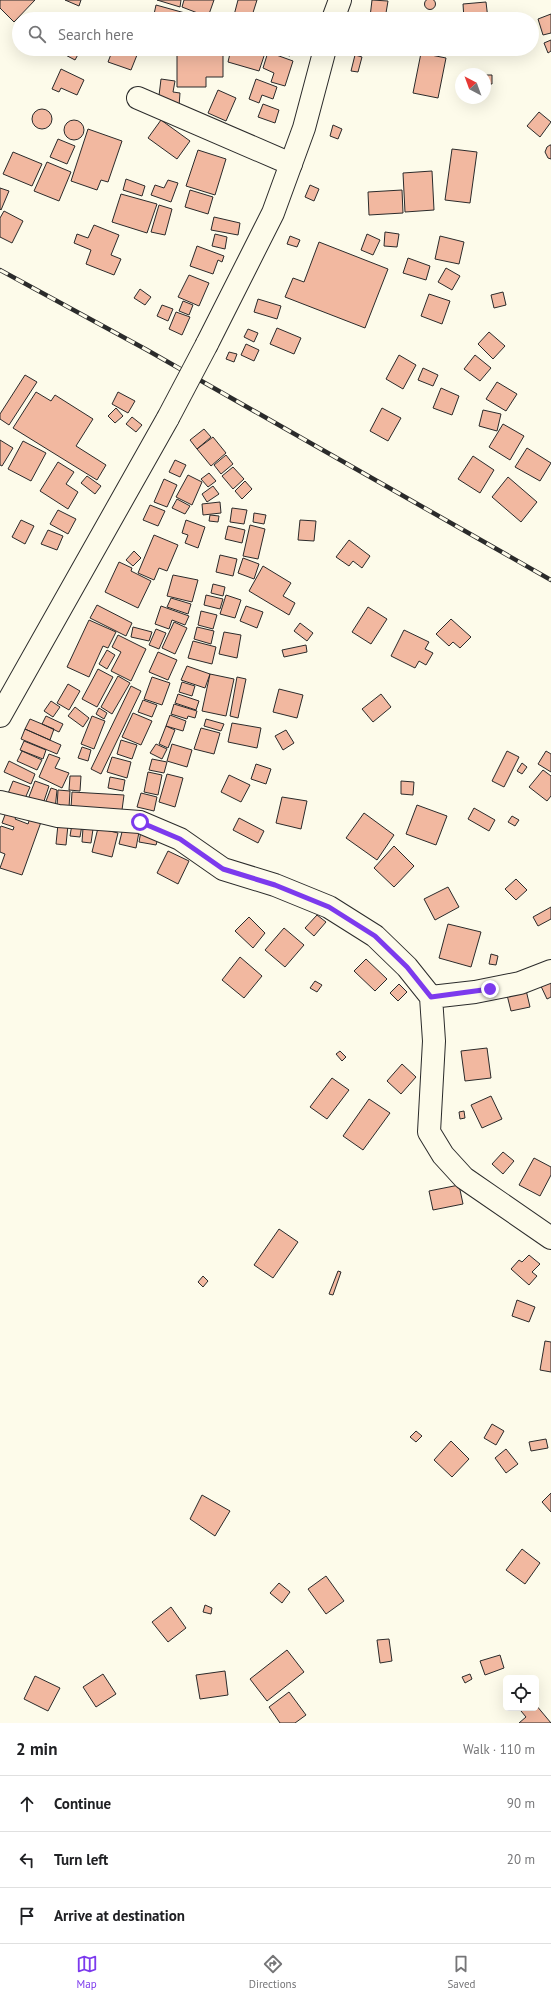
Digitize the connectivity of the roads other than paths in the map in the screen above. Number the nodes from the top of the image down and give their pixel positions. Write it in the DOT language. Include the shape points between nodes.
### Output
graph roads {
  1 [pos="334,0"];
  2 [pos="340,0"];
  3 [pos="333,12"];
  4 [pos="336,12"];
  5 [pos="323,56"];
  6 [pos="138,98"];
  7 [pos="291,164"];
  8 [pos="0,716"];
  9 [pos="0,802"];
  10 [pos="551,971"];
  11 [pos="431,997"];
  12 [pos="551,1238"];
  1 -- 3 [label="main road"];
  2 -- 4 [label="main road"];
  5 -- 7 [label="main road" via="304,128"];
  6 -- 7 [label="main road"];
  7 -- 8 [label="main road, bridge" via="273,213 168,418"];
  9 -- 11 [label="main road" via="58,816 140,822 180,839 223,869 275,885 329,907 375,936 407,967"];
  10 -- 11 [label="main road" via="520,983"];
  11 -- 12 [label="main road" via="434,1040 429,1132 443,1155 464,1178"];
}
